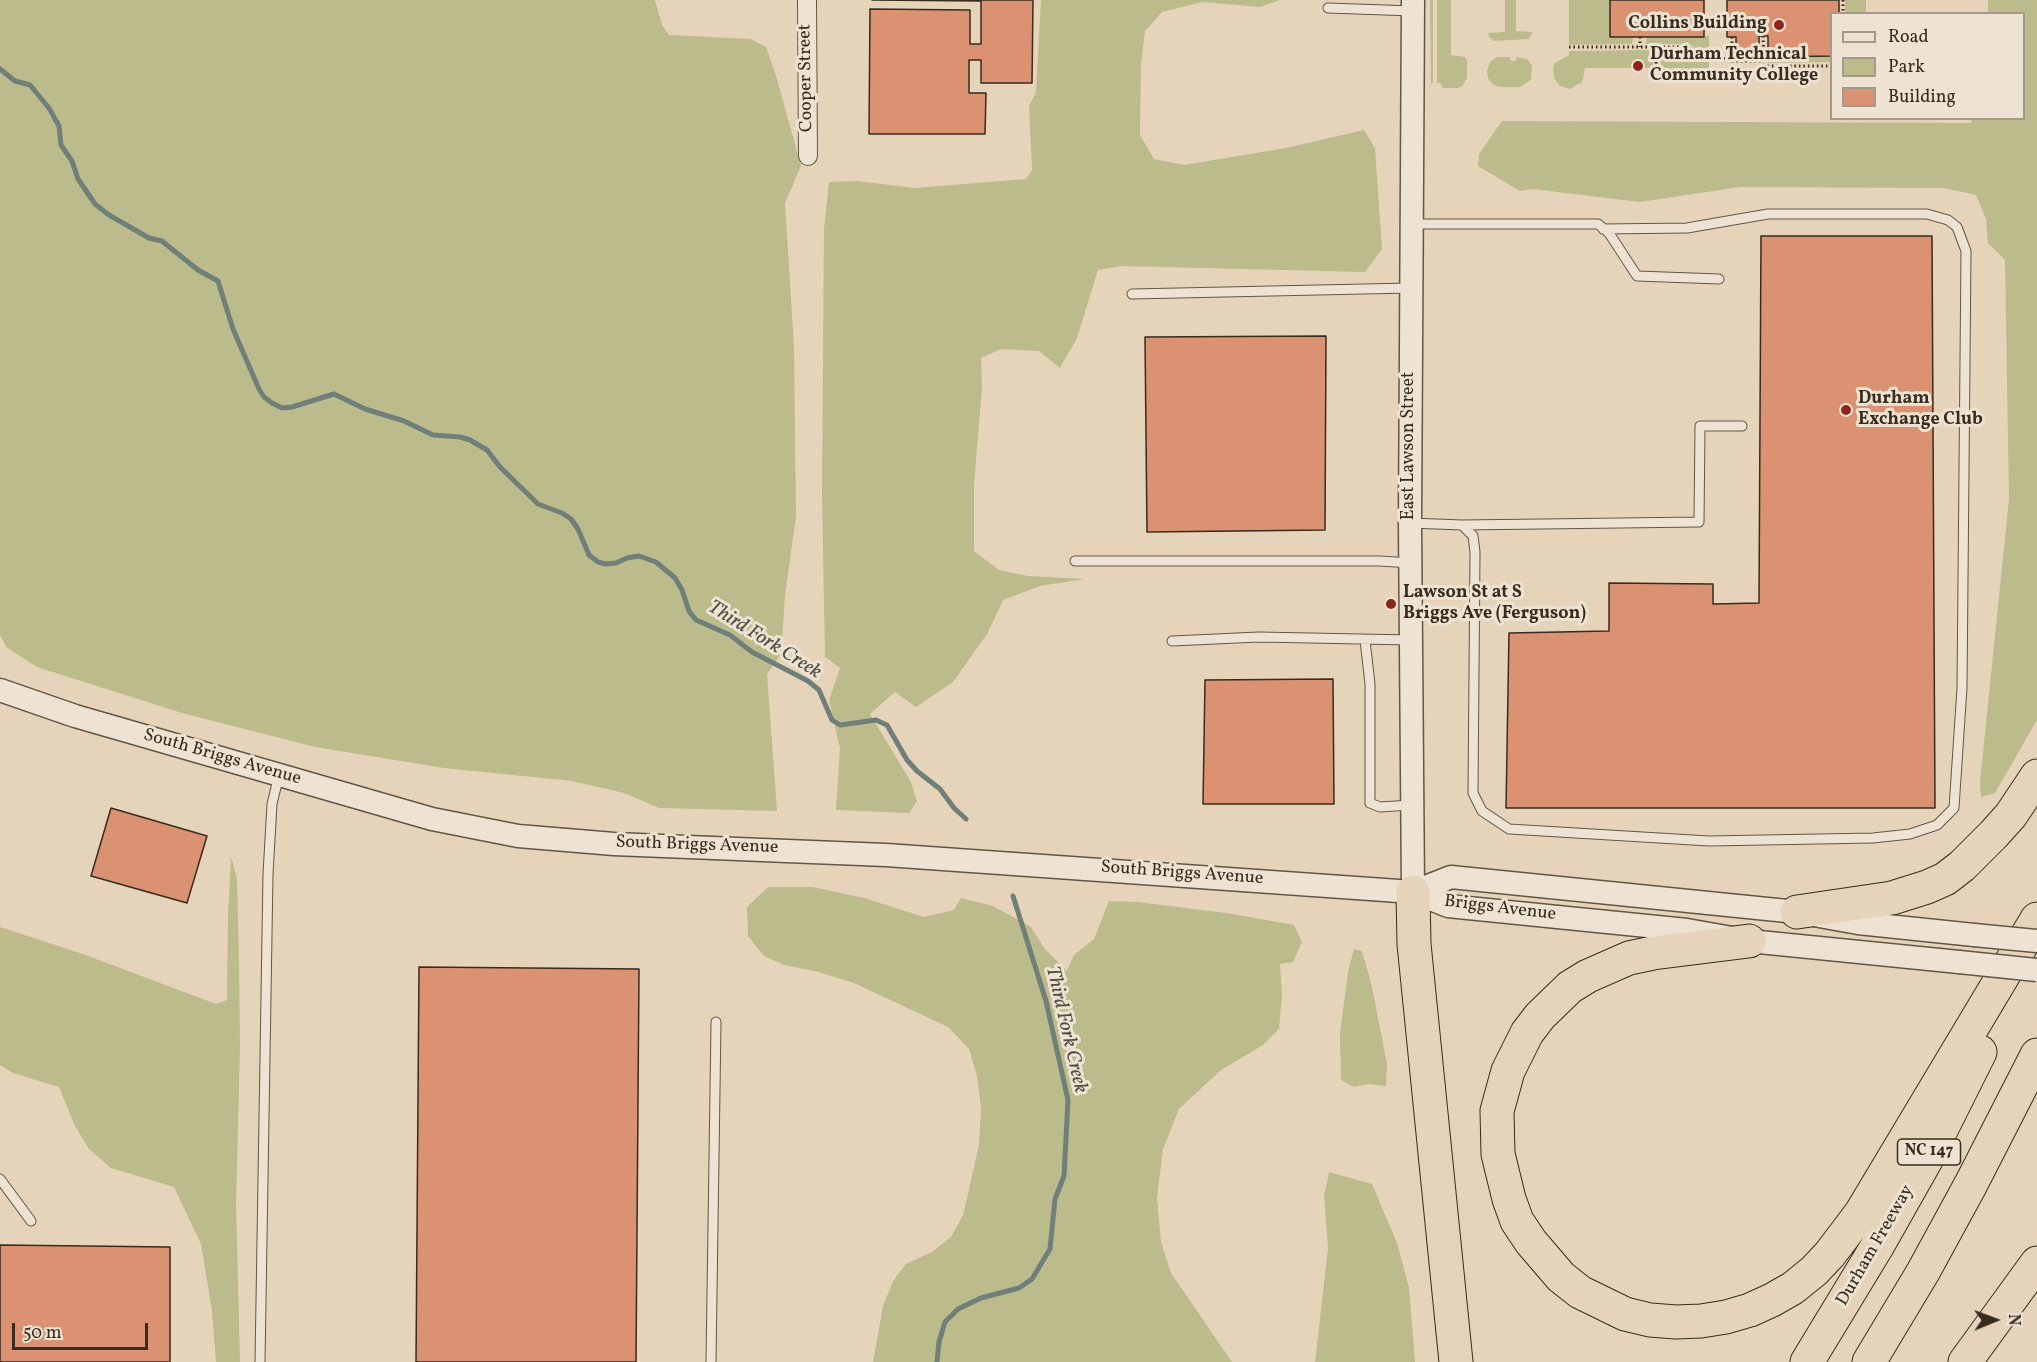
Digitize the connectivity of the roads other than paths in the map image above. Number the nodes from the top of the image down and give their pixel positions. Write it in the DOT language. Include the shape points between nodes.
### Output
graph roads {
  1 [pos="807,0"];
  2 [pos="1413,5"];
  3 [pos="1328,8"];
  4 [pos="808,156"];
  5 [pos="1411,224"];
  6 [pos="1603,229"];
  7 [pos="1719,279"];
  8 [pos="1411,288"];
  9 [pos="1132,294"];
  10 [pos="1742,426"];
  11 [pos="1410,523"];
  12 [pos="1461,525"];
  13 [pos="1075,561"];
  14 [pos="1411,563"];
  15 [pos="1365,640"];
  16 [pos="1411,640"];
  17 [pos="1172,641"];
  18 [pos="0,690"];
  19 [pos="279,775"];
  20 [pos="2037,776"];
  21 [pos="1413,805"];
  22 [pos="1413,892"];
  23 [pos="1797,912"];
  24 [pos="2037,919"];
  25 [pos="2037,934"];
  26 [pos="1749,941"];
  27 [pos="2037,941"];
  28 [pos="2037,970"];
  29 [pos="716,1022"];
  30 [pos="2037,1055"];
  31 [pos="0,1179"];
  32 [pos="31,1221"];
  33 [pos="2037,1263"];
  34 [pos="260,1362"];
  35 [pos="711,1362"];
  36 [pos="1456,1362"];
  37 [pos="1807,1362"];
  38 [pos="1869,1362"];
  39 [pos="1965,1362"];
  1 -- 4 [label="street, Cooper Street"];
  2 -- 3 [label="lane"];
  2 -- 5 [label="street, East Lawson Street"];
  5 -- 6 [label="lane" via="1598,224"];
  5 -- 8 [label="street, East Lawson Street"];
  6 -- 7 [label="lane" via="1637,276"];
  6 -- 12 [label="lane" via="1687,228 1768,214 1928,214 1957,227 1966,251 1962,688 1954,808 1937,825 1910,834 1873,838 1709,841 1509,829 1482,812 1473,792 1475,552 1473,536"];
  8 -- 9 [label="lane"];
  8 -- 11 [label="street, East Lawson Street"];
  10 -- 12 [label="lane" via="1700,426 1699,522"];
  11 -- 12 [label="lane"];
  11 -- 14 [label="street, East Lawson Street"];
  13 -- 14 [label="lane"];
  14 -- 16 [label="street, East Lawson Street"];
  15 -- 16 [label="lane"];
  15 -- 17 [label="lane" via="1259,637"];
  15 -- 21 [label="lane" via="1370,684 1370,803 1380,807"];
  16 -- 21 [label="street, East Lawson Street"];
  18 -- 19 [label="street, South Briggs Avenue" via="75,716"];
  19 -- 22 [label="street, South Briggs Avenue" via="432,819 566,841 886,855"];
  19 -- 34 [label="lane" via="272,804 268,874"];
  20 -- 23 [label="highway" via="1994,834 1944,879 1892,898"];
  21 -- 22 [label="street, East Lawson Street"];
  22 -- 23 [label="street, Briggs Avenue" via="1451,877"];
  22 -- 26 [label="street, Briggs Avenue" via="1448,906 1687,930"];
  22 -- 36 [label="highway" via="1414,944"];
  23 -- 27 [label="street, Briggs Avenue, bridge" via="1858,923"];
  24 -- 26 [label="highway" via="1861,1213 1814,1271 1772,1300 1726,1317 1676,1322 1625,1314 1580,1292 1561,1277 1517,1221 1502,1177 1497,1143 1497,1111 1508,1071 1540,1016 1570,987 1588,976 1629,958"];
  25 -- 37 [label="highway, Durham Freeway / NC 147" via="1926,1160"];
  26 -- 28 [label="street, Briggs Avenue, bridge"];
  29 -- 35 [label="lane"];
  30 -- 38 [label="highway, NC 147" via="1923,1272"];
  31 -- 32 [label="lane"];
  33 -- 39 [label="highway"];
}
